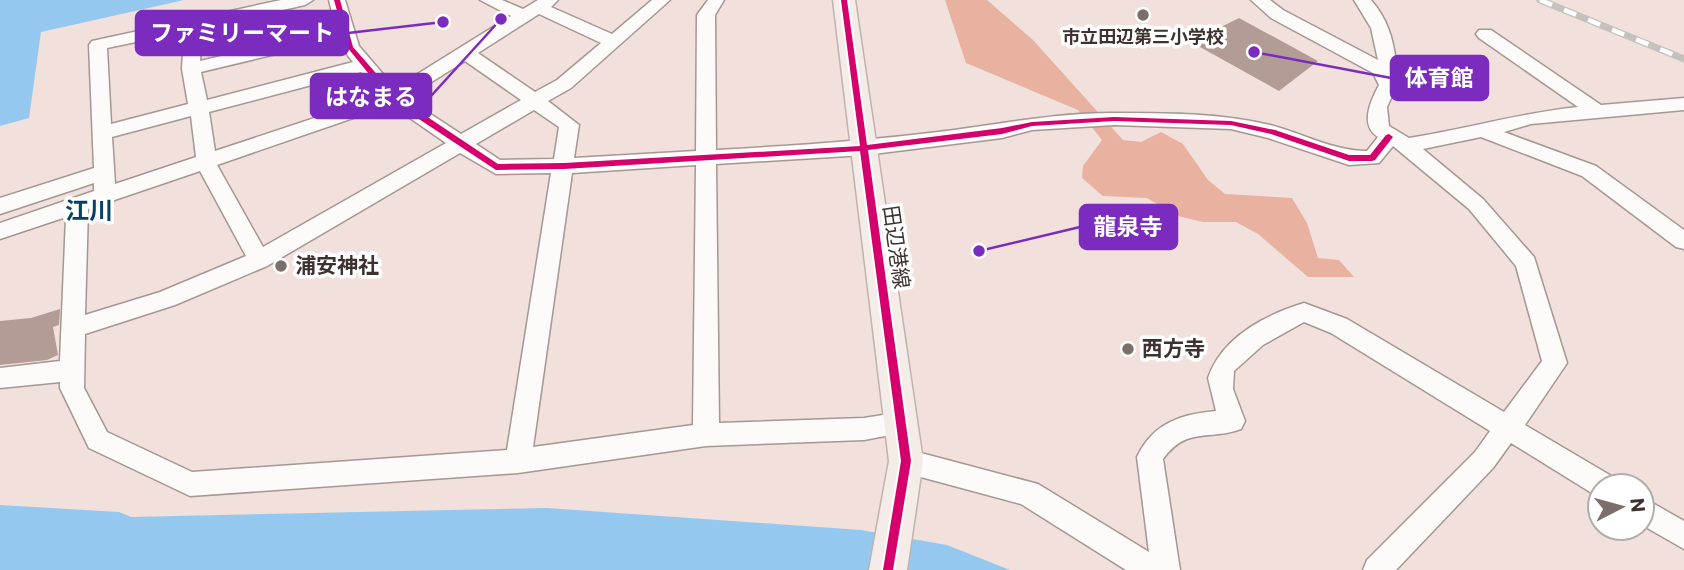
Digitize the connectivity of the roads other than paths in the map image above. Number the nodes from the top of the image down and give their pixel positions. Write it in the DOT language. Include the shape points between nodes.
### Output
graph roads {
  1 [pos="305,0"];
  2 [pos="337,0"];
  3 [pos="488,0"];
  4 [pos="662,0"];
  5 [pos="716,0"];
  6 [pos="844,0"];
  7 [pos="1259,0"];
  8 [pos="1362,0"];
  9 [pos="538,8"];
  10 [pos="193,24"];
  11 [pos="346,32"];
  12 [pos="1485,34"];
  13 [pos="615,42"];
  14 [pos="466,52"];
  15 [pos="365,65"];
  16 [pos="191,69"];
  17 [pos="1380,69"];
  18 [pos="393,98"];
  19 [pos="535,101"];
  20 [pos="1684,104"];
  21 [pos="199,108"];
  22 [pos="1598,112"];
  23 [pos="1483,131"];
  24 [pos="102,133"];
  25 [pos="1398,141"];
  26 [pos="462,146"];
  27 [pos="865,148"];
  28 [pos="704,158"];
  29 [pos="206,163"];
  30 [pos="564,166"];
  31 [pos="104,173"];
  32 [pos="105,195"];
  33 [pos="78,205"];
  34 [pos="0,206"];
  35 [pos="0,230"];
  36 [pos="1684,241"];
  37 [pos="259,260"];
  38 [pos="75,328"];
  39 [pos="71,370"];
  40 [pos="0,378"];
  41 [pos="902,424"];
  42 [pos="1507,426"];
  43 [pos="706,435"];
  44 [pos="518,461"];
  45 [pos="906,461"];
  46 [pos="1586,475"];
  47 [pos="1656,519"];
  48 [pos="1684,536"];
  49 [pos="1119,558"];
  50 [pos="888,570"];
  51 [pos="1152,570"];
  52 [pos="1167,570"];
  53 [pos="1377,570"];
  1 -- 10 [label="street"];
  2 -- 11 [label="street"];
  3 -- 9 [label="street"];
  4 -- 13 [label="street"];
  5 -- 28 [label="street" via="706,15"];
  6 -- 27 [label="main road, 田辺港線"];
  7 -- 17 [label="street"];
  8 -- 17 [label="street" via="1375,12 1385,46 1387,62"];
  9 -- 13 [label="street"];
  9 -- 14 [label="street"];
  10 -- 16 [label="street"];
  10 -- 24 [label="street" via="98,45"];
  11 -- 15 [label="street" via="350,47"];
  11 -- 16 [label="street"];
  12 -- 22 [label="street"];
  13 -- 19 [label="street" via="564,84"];
  14 -- 18 [label="street"];
  14 -- 19 [label="street"];
  15 -- 18 [label="street"];
  15 -- 21 [label="street"];
  16 -- 21 [label="street"];
  17 -- 25 [label="street" via="1388,85 1377,107 1380,129"];
  18 -- 26 [label="street"];
  18 -- 29 [label="street"];
  19 -- 26 [label="street"];
  19 -- 30 [label="street" via="569,125"];
  20 -- 22 [label="street"];
  21 -- 24 [label="street"];
  21 -- 29 [label="street"];
  22 -- 23 [label="street" via="1531,118"];
  23 -- 25 [label="street"];
  23 -- 36 [label="street" via="1589,171"];
  24 -- 31 [label="street"];
  25 -- 27 [label="street" via="1372,158 1349,158 1231,123 1114,119 1032,124"];
  25 -- 42 [label="street" via="1476,204 1526,263 1555,363"];
  26 -- 30 [label="street" via="496,167"];
  26 -- 37 [label="street"];
  27 -- 28 [label="street"];
  27 -- 41 [label="main road, 田辺港線"];
  28 -- 30 [label="street"];
  28 -- 43 [label="street"];
  29 -- 32 [label="street"];
  29 -- 37 [label="street"];
  30 -- 44 [label="street"];
  31 -- 32 [label="street"];
  31 -- 34 [label="street"];
  32 -- 33 [label="street"];
  33 -- 35 [label="street"];
  33 -- 38 [label="street"];
  37 -- 38 [label="street" via="167,299"];
  38 -- 39 [label="street"];
  39 -- 40 [label="street"];
  39 -- 44 [label="street" via="72,388 98,440 190,484"];
  41 -- 43 [label="street"];
  41 -- 45 [label="main road, 田辺港線"];
  42 -- 46 [label="street"];
  42 -- 52 [label="street" via="1339,326 1304,312 1275,323 1224,363 1219,380 1232,421 1176,428 1163,437 1150,457"];
  42 -- 53 [label="street" via="1483,460"];
  43 -- 44 [label="street"];
  45 -- 49 [label="street" via="1028,493"];
  45 -- 50 [label="main road, 田辺港線"];
  47 -- 48 [label="street"];
  49 -- 51 [label="street"];
}
